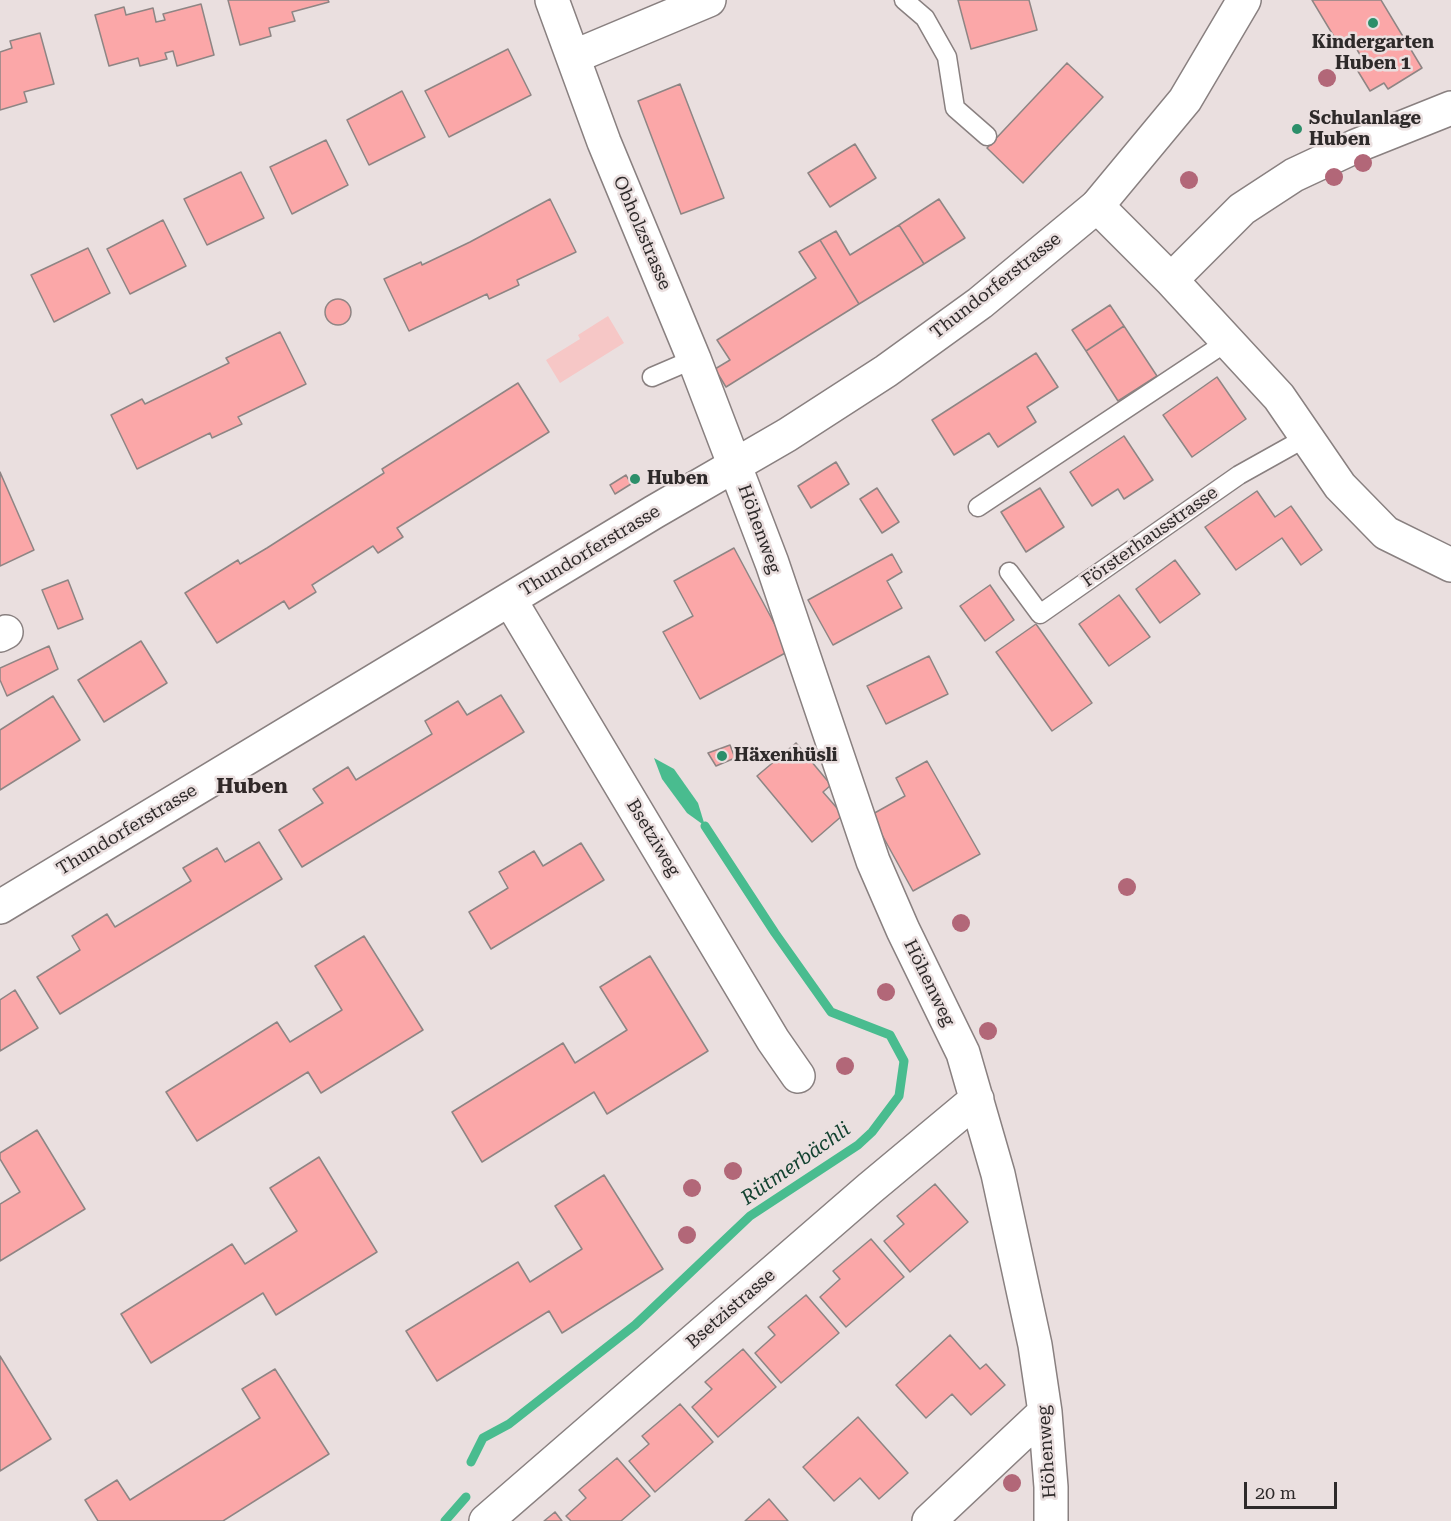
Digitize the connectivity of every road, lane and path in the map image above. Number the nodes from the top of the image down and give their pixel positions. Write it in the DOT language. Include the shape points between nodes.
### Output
graph roads {
  1 [pos="552,0"];
  2 [pos="709,0"];
  3 [pos="904,0"];
  4 [pos="1244,0"];
  5 [pos="573,57"];
  6 [pos="1451,108"];
  7 [pos="987,136"];
  8 [pos="1097,206"];
  9 [pos="1171,280"];
  10 [pos="1228,341"];
  11 [pos="694,359"];
  12 [pos="652,377"];
  13 [pos="1307,437"];
  14 [pos="735,464"];
  15 [pos="978,507"];
  16 [pos="1451,565"];
  17 [pos="1009,572"];
  18 [pos="510,600"];
  19 [pos="0,907"];
  20 [pos="798,1076"];
  21 [pos="977,1099"];
  22 [pos="1045,1412"];
  23 [pos="486,1521"];
  24 [pos="929,1521"];
  25 [pos="1051,1521"];
  1 -- 5 [label="street, Obholzstrasse"];
  2 -- 5 [label="street"];
  3 -- 7 [label="lane" via="925,18 947,57 955,108"];
  4 -- 8 [label="street, Thundorferstrasse" via="1185,100"];
  5 -- 11 [label="street, Obholzstrasse"];
  6 -- 9 [label="street" via="1294,175 1242,209"];
  8 -- 9 [label="street"];
  8 -- 14 [label="street, Thundorferstrasse" via="980,303 886,371"];
  9 -- 10 [label="street"];
  10 -- 13 [label="street" via="1280,397"];
  10 -- 15 [label="lane"];
  11 -- 12 [label="lane"];
  11 -- 14 [label="street, Obholzstrasse"];
  13 -- 16 [label="street" via="1340,486 1386,533"];
  13 -- 17 [label="lane, Försterhausstrasse" via="1239,475 1040,614"];
  14 -- 18 [label="street, Thundorferstrasse"];
  14 -- 21 [label="street, Höhenweg" via="873,861 963,1053"];
  18 -- 19 [label="street, Thundorferstrasse"];
  18 -- 20 [label="street, Bsetziweg"];
  21 -- 22 [label="street, Höhenweg" via="1008,1220"];
  21 -- 23 [label="street, Bsetzistrasse"];
  22 -- 24 [label="street"];
  22 -- 25 [label="street, Höhenweg"];
}
